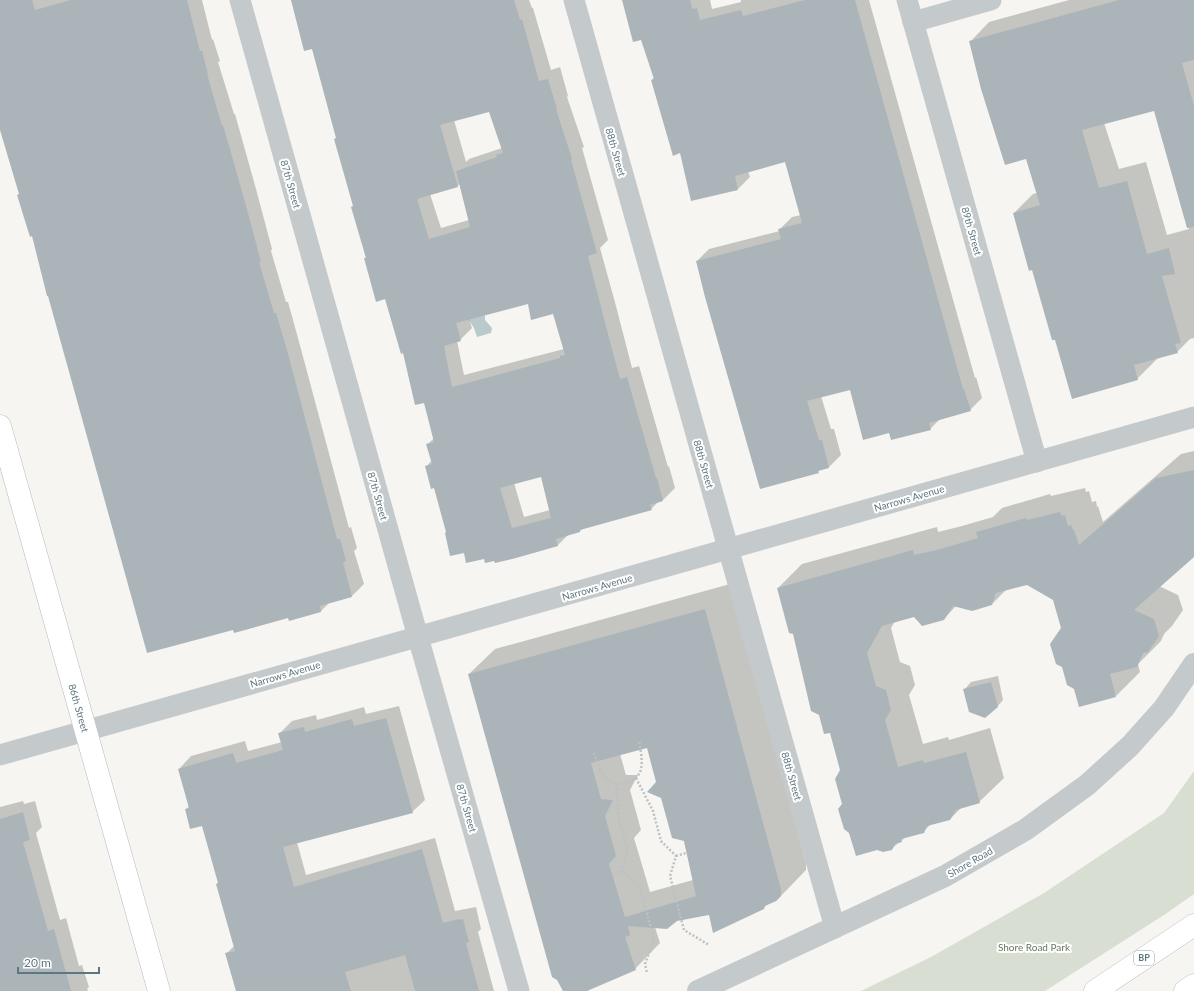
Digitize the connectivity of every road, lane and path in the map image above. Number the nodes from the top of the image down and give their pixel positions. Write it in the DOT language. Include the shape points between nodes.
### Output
graph roads {
  1 [pos="240,0"];
  2 [pos="574,0"];
  3 [pos="907,0"];
  4 [pos="991,0"];
  5 [pos="913,22"];
  6 [pos="1194,417"];
  7 [pos="0,426"];
  8 [pos="1037,462"];
  9 [pos="728,550"];
  10 [pos="418,637"];
  11 [pos="1194,664"];
  12 [pos="85,731"];
  13 [pos="639,740"];
  14 [pos="594,753"];
  15 [pos="0,755"];
  16 [pos="636,778"];
  17 [pos="616,784"];
  18 [pos="686,853"];
  19 [pos="676,856"];
  20 [pos="622,871"];
  21 [pos="612,874"];
  22 [pos="1194,925"];
  23 [pos="835,928"];
  24 [pos="709,945"];
  25 [pos="647,973"];
  26 [pos="1194,985"];
  27 [pos="159,991"];
  28 [pos="519,991"];
  29 [pos="698,991"];
  30 [pos="1095,991"];
  31 [pos="1185,991"];
  1 -- 10 [label="street, 87th Street"];
  2 -- 9 [label="street, 88th Street"];
  3 -- 5 [label="street, 89th Street"];
  4 -- 5 [label="street"];
  5 -- 8 [label="street, 89th Street"];
  6 -- 8 [label="street, Narrows Avenue"];
  7 -- 12 [label="main road, 86th Street"];
  8 -- 9 [label="street, Narrows Avenue"];
  9 -- 10 [label="street, Narrows Avenue"];
  9 -- 23 [label="street, 88th Street"];
  10 -- 12 [label="street, Narrows Avenue"];
  10 -- 28 [label="street, 87th Street"];
  11 -- 23 [label="street, Shore Road" via="1164,708 1130,746 1081,790 1025,830 945,876"];
  12 -- 15 [label="street, Narrows Avenue"];
  12 -- 27 [label="main road, 86th Street"];
  13 -- 16 [label="path" via="641,768"];
  14 -- 17 [label="path" via="606,779"];
  16 -- 17 [label="path" via="627,784"];
  16 -- 19 [label="path" via="653,811 661,841"];
  17 -- 20 [label="path" via="619,820 628,850"];
  18 -- 19 [label="path"];
  19 -- 24 [label="path" via="670,876 684,930"];
  20 -- 21 [label="path"];
  20 -- 25 [label="path" via="639,885 654,938 645,964"];
  22 -- 30 [label="main road, BP"];
  23 -- 29 [label="street, Shore Road"];
  26 -- 31 [label="main road"];
}
